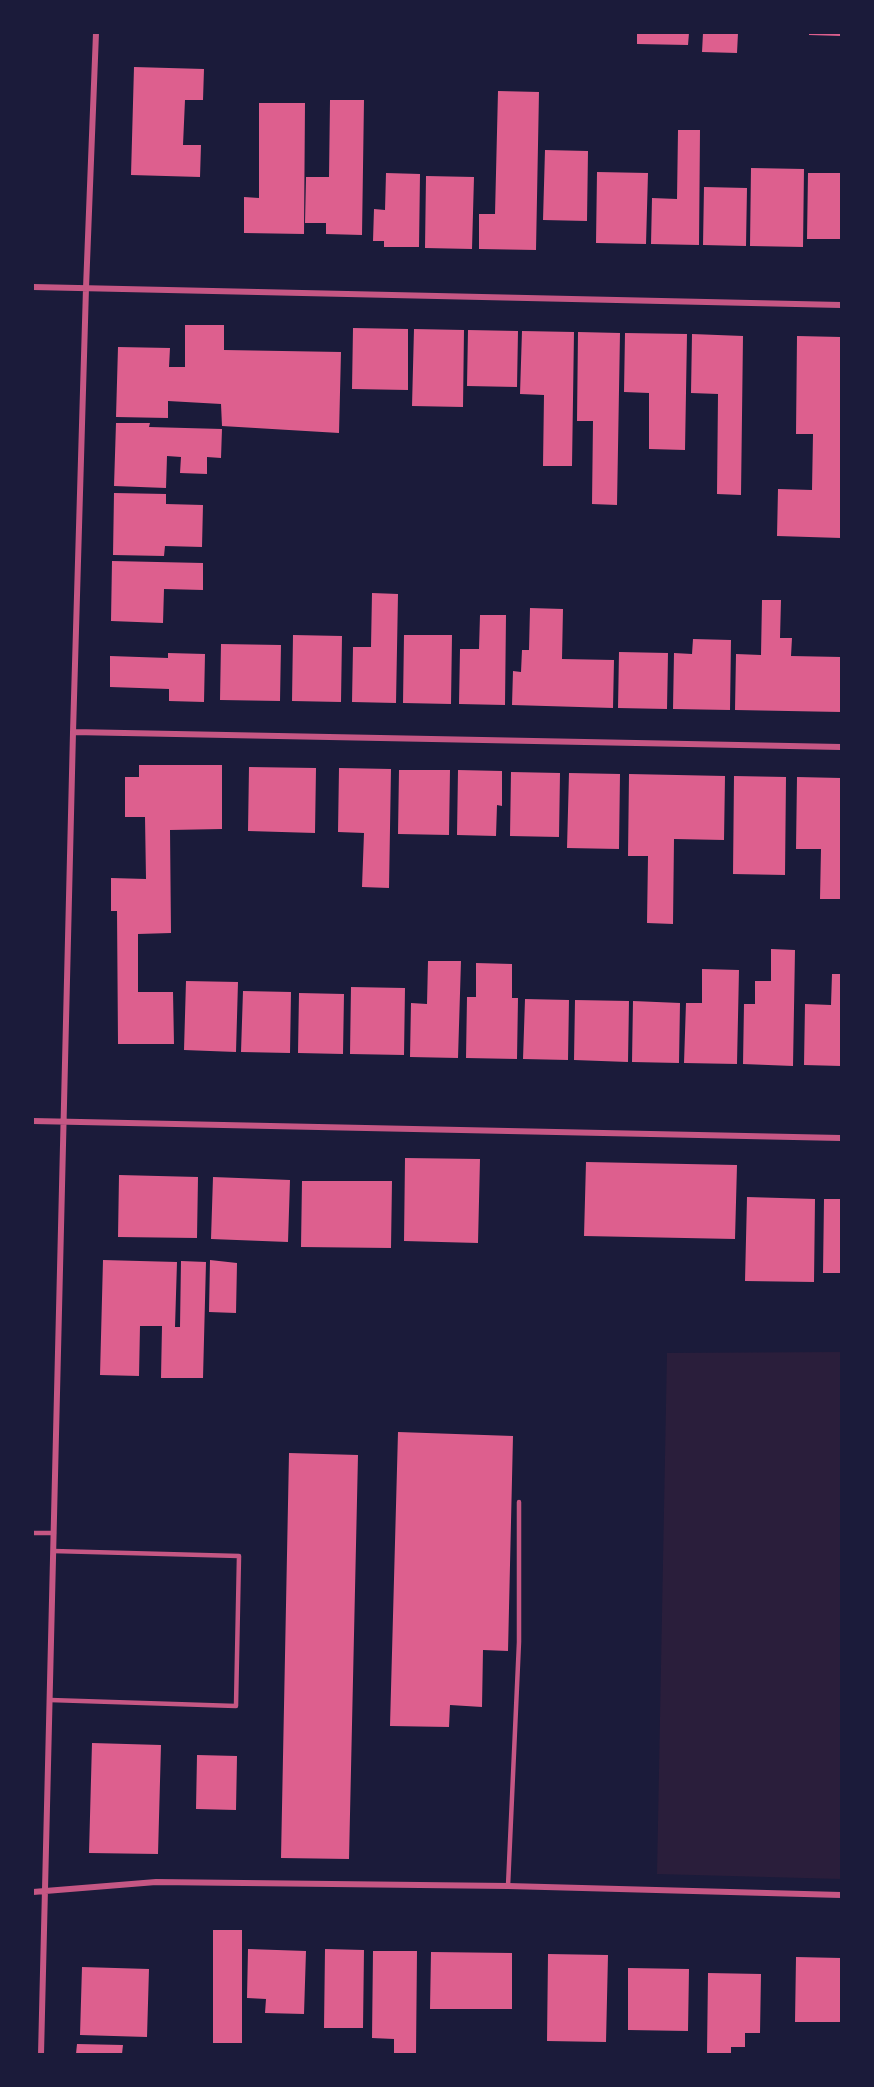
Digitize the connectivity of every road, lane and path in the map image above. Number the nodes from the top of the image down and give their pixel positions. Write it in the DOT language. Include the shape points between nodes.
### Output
graph roads {
  1 [pos="96,33"];
  2 [pos="33,287"];
  3 [pos="86,288"];
  4 [pos="841,305"];
  5 [pos="73,732"];
  6 [pos="841,747"];
  7 [pos="33,1121"];
  8 [pos="64,1122"];
  9 [pos="841,1138"];
  10 [pos="519,1502"];
  11 [pos="33,1533"];
  12 [pos="54,1533"];
  13 [pos="54,1551"];
  14 [pos="50,1700"];
  15 [pos="508,1886"];
  16 [pos="33,1892"];
  17 [pos="45,1892"];
  18 [pos="841,1895"];
  19 [pos="41,2054"];
  1 -- 3 [label="street"];
  2 -- 3 [label="street"];
  3 -- 4 [label="street"];
  3 -- 5 [label="street"];
  5 -- 6 [label="street"];
  5 -- 8 [label="street"];
  7 -- 8 [label="street"];
  8 -- 9 [label="street"];
  8 -- 12 [label="street"];
  10 -- 15 [label="lane" via="519,1642"];
  11 -- 12 [label="lane"];
  12 -- 13 [label="street"];
  13 -- 14 [label="street"];
  13 -- 14 [label="lane" via="239,1556 236,1706"];
  14 -- 17 [label="street"];
  15 -- 17 [label="street" via="156,1882"];
  15 -- 18 [label="street"];
  16 -- 17 [label="street"];
  17 -- 19 [label="street"];
}
